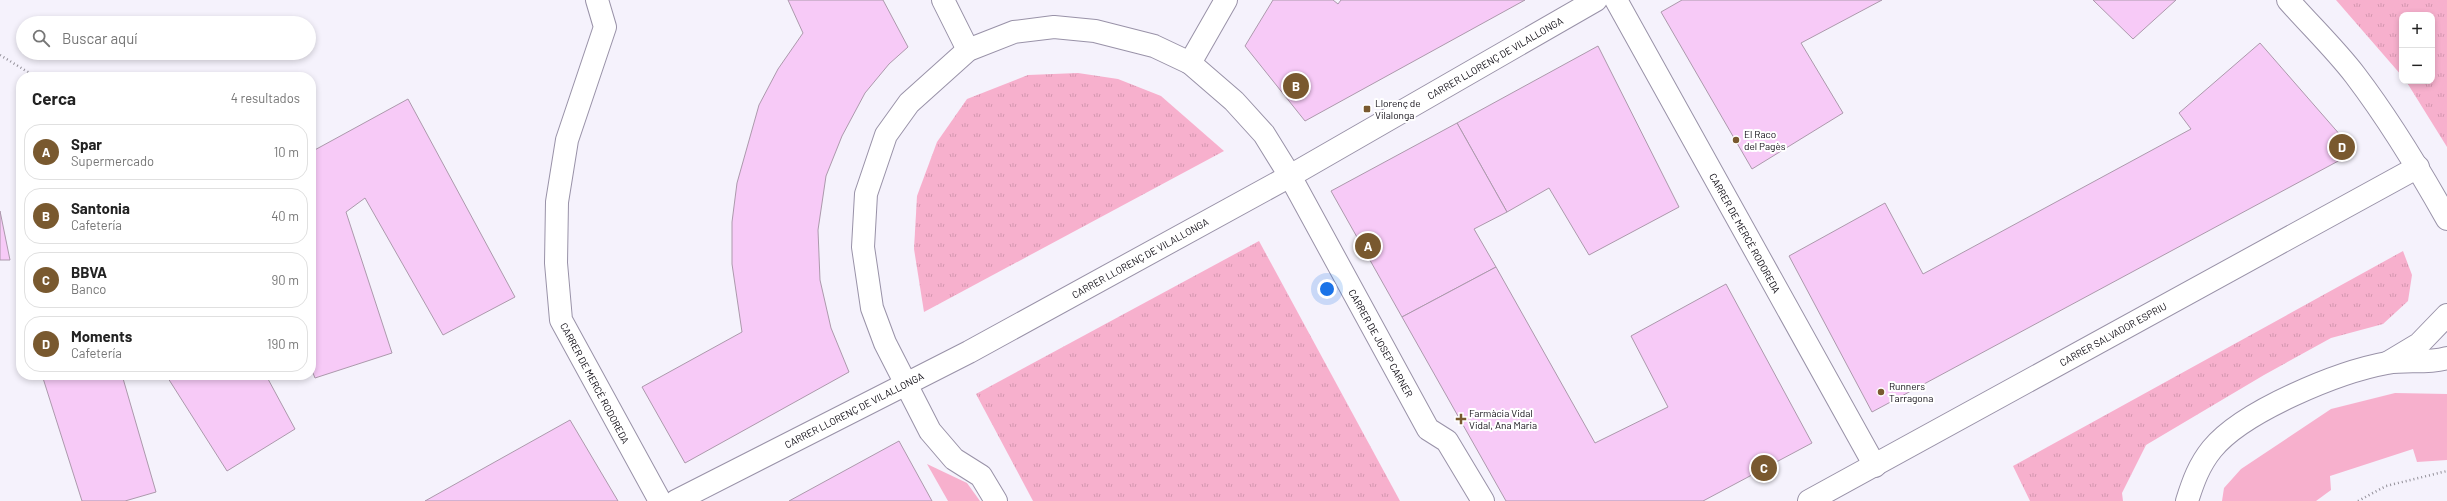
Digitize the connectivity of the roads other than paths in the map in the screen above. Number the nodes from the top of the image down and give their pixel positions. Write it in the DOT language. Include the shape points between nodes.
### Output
graph roads {
  1 [pos="597,0"];
  2 [pos="943,0"];
  3 [pos="1226,0"];
  4 [pos="1596,0"];
  5 [pos="1616,0"];
  6 [pos="2288,0"];
  7 [pos="968,50"];
  8 [pos="1190,63"];
  9 [pos="2418,167"];
  10 [pos="1290,176"];
  11 [pos="2447,219"];
  12 [pos="2447,315"];
  13 [pos="2447,358"];
  14 [pos="2388,363"];
  15 [pos="907,383"];
  16 [pos="1874,466"];
  17 [pos="660,501"];
  18 [pos="676,501"];
  19 [pos="996,501"];
  20 [pos="1483,501"];
  21 [pos="1809,501"];
  22 [pos="2187,501"];
  1 -- 17 [label="street, CARRER DE MERCÈ RODOREDA" via="605,27 567,140 557,202 556,263 561,320"];
  2 -- 7 [label="street"];
  3 -- 8 [label="street"];
  4 -- 10 [label="street, CARRER LLORENÇ DE VILALLONGA"];
  5 -- 16 [label="street, CARRER DE MERCÈ RODOREDA"];
  6 -- 9 [label="street" via="2354,74"];
  7 -- 8 [label="street, CARRER DE JOSEP CARNER" via="1014,32 1054,27 1095,31 1154,46"];
  7 -- 15 [label="street" via="909,103 886,135 866,194 863,247 872,308 885,343"];
  8 -- 10 [label="street, CARRER DE JOSEP CARNER" via="1234,101 1264,134"];
  9 -- 11 [label="street"];
  9 -- 16 [label="street, CARRER SALVADOR ESPRIU"];
  10 -- 15 [label="street, CARRER LLORENÇ DE VILALLONGA"];
  10 -- 20 [label="street, CARRER DE JOSEP CARNER" via="1428,429 1447,441"];
  12 -- 14 [label="street" via="2418,344"];
  13 -- 14 [label="street"];
  14 -- 22 [label="street" via="2350,373 2303,392 2232,430 2212,450 2195,475"];
  15 -- 18 [label="street, CARRER LLORENÇ DE VILALLONGA"];
  15 -- 19 [label="street" via="930,432 954,459 981,476"];
  16 -- 21 [label="street, CARRER SALVADOR ESPRIU"];
}
